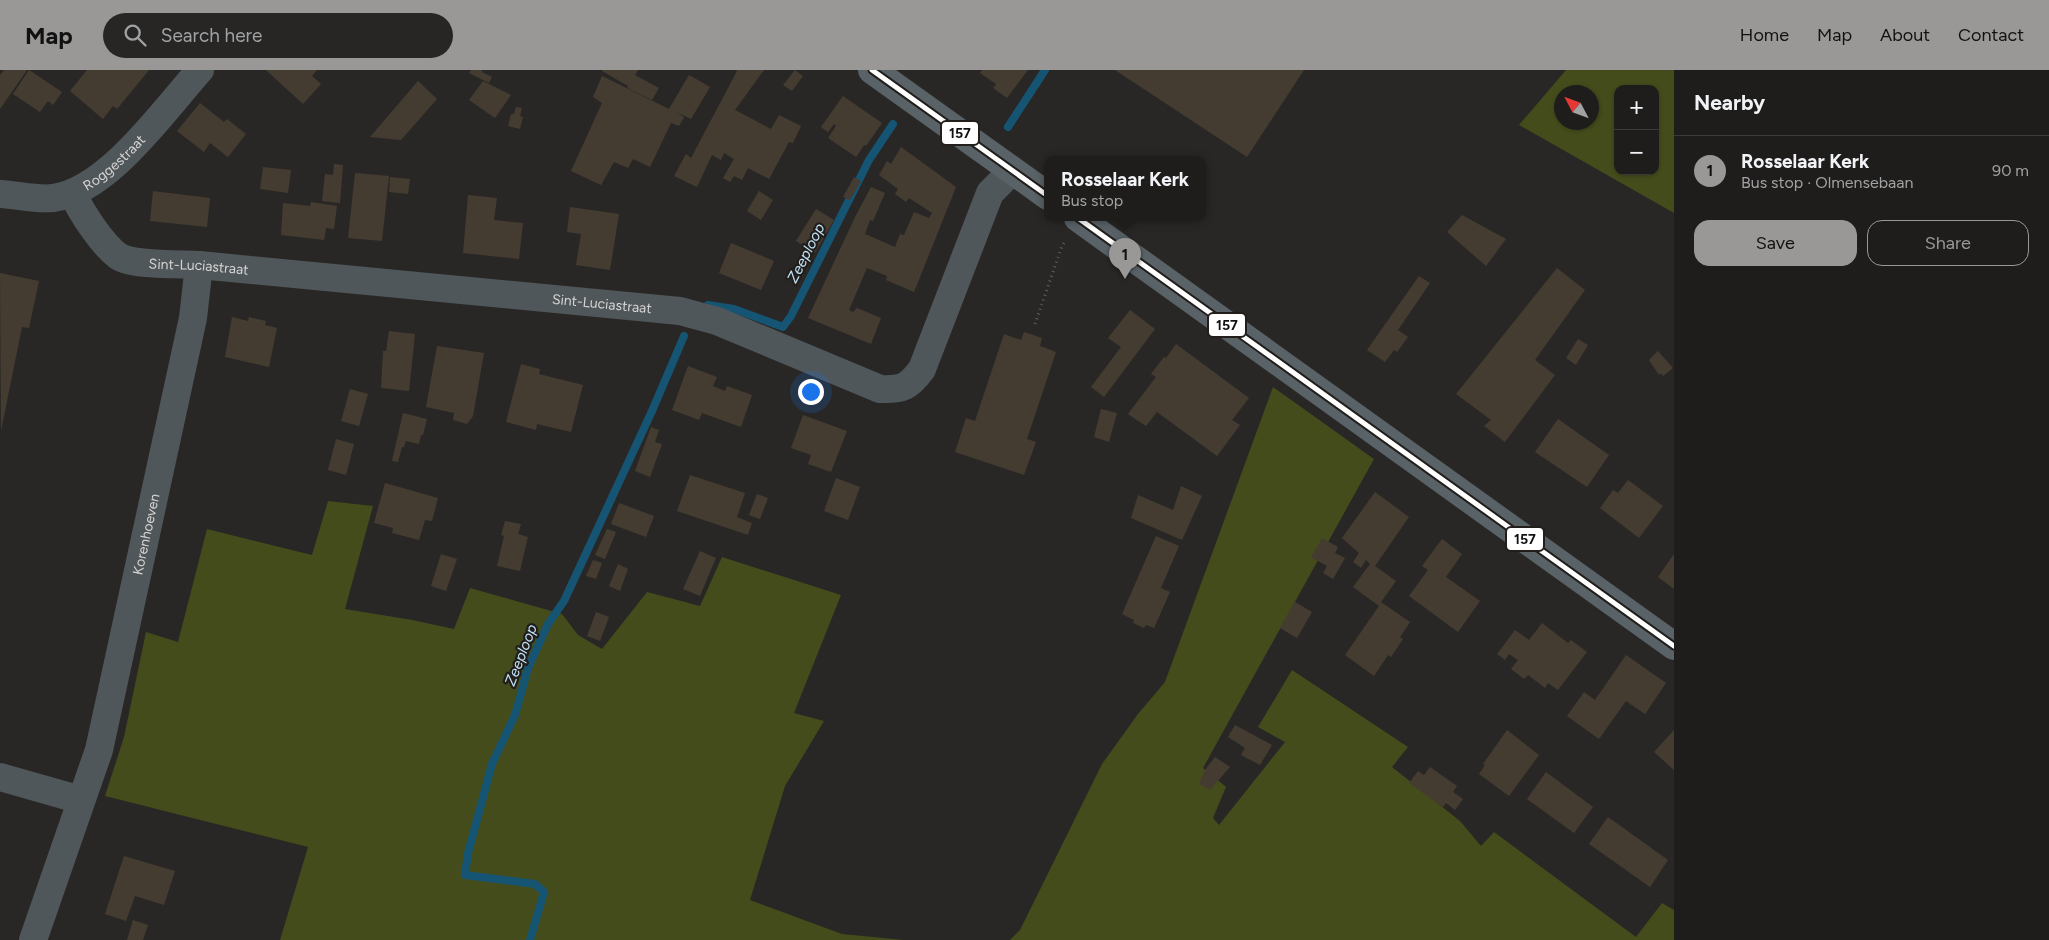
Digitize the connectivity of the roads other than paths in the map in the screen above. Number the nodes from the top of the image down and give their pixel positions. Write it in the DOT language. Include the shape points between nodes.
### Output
graph roads {
  1 [pos="200,70"];
  2 [pos="872,70"];
  3 [pos="1012,170"];
  4 [pos="1044,193"];
  5 [pos="0,194"];
  6 [pos="73,194"];
  7 [pos="1083,221"];
  8 [pos="199,265"];
  9 [pos="1674,646"];
  10 [pos="0,776"];
  11 [pos="81,800"];
  12 [pos="33,940"];
  1 -- 6 [label="street, Roggestraat" via="124,157 101,178"];
  2 -- 3 [label="street"];
  3 -- 4 [label="street"];
  3 -- 8 [label="street, Sint-Luciastraat" via="990,193 922,369 912,383 896,390 880,390 717,321 680,311"];
  5 -- 6 [label="street, Roggestraat" via="36,198"];
  6 -- 8 [label="street, Sint-Luciastraat" via="94,229 119,256 139,262"];
  7 -- 9 [label="street"];
  8 -- 11 [label="street, Korenhoeven" via="193,318 99,750"];
  10 -- 11 [label="street"];
  11 -- 12 [label="street, Korenhoeven"];
}
